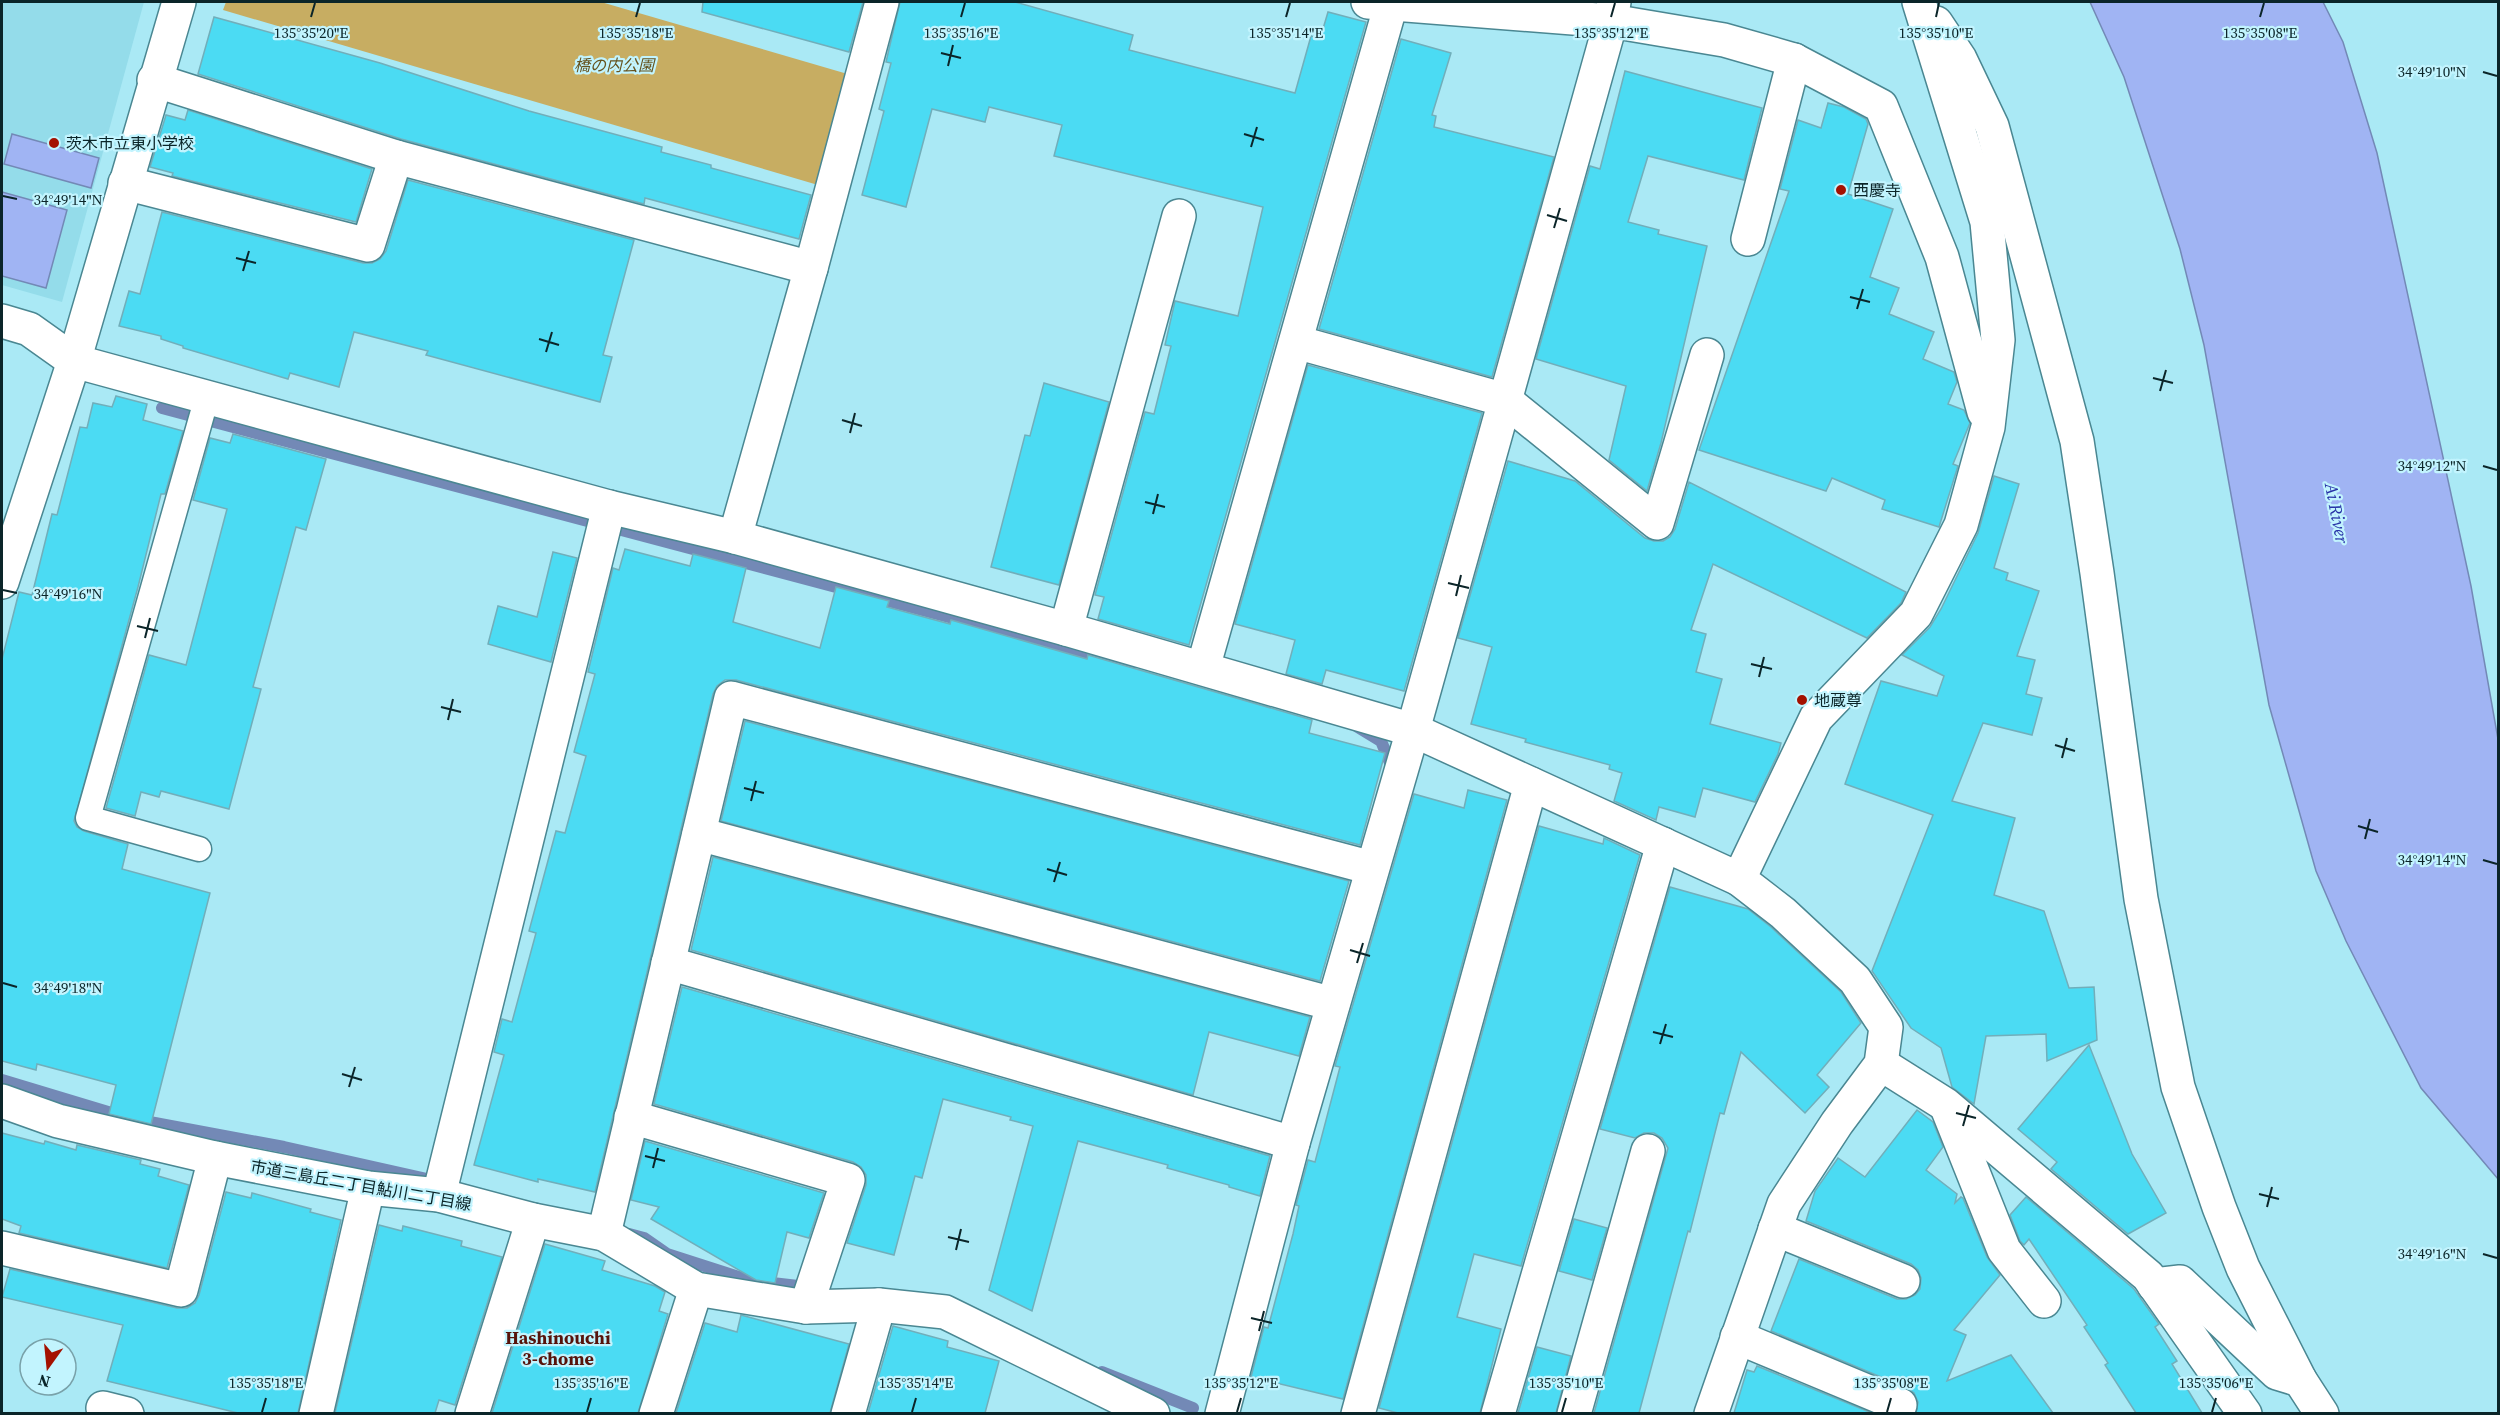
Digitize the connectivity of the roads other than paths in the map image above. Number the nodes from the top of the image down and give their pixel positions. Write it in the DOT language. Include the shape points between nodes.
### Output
graph roads {
  1 [pos="178,2"];
  2 [pos="882,2"];
  3 [pos="1920,2"];
  4 [pos="1380,3"];
  5 [pos="1612,11"];
  6 [pos="1794,60"];
  7 [pos="154,80"];
  8 [pos="396,157"];
  9 [pos="125,183"];
  10 [pos="1179,216"];
  11 [pos="1748,239"];
  12 [pos="811,268"];
  13 [pos="2,321"];
  14 [pos="1296,342"];
  15 [pos="1707,355"];
  16 [pos="74,361"];
  17 [pos="207,396"];
  18 [pos="1505,400"];
  19 [pos="1988,427"];
  20 [pos="609,507"];
  21 [pos="735,537"];
  22 [pos="2,582"];
  23 [pos="1066,629"];
  24 [pos="1203,668"];
  25 [pos="1413,730"];
  26 [pos="1531,784"];
  27 [pos="699,834"];
  28 [pos="1663,844"];
  29 [pos="199,849"];
  30 [pos="1372,868"];
  31 [pos="1739,879"];
  32 [pos="668,963"];
  33 [pos="1333,1004"];
  34 [pos="1881,1064"];
  35 [pos="2,1101"];
  36 [pos="1946,1105"];
  37 [pos="631,1117"];
  38 [pos="1293,1143"];
  39 [pos="1648,1151"];
  40 [pos="215,1158"];
  41 [pos="368,1188"];
  42 [pos="439,1196"];
  43 [pos="533,1220"];
  44 [pos="1775,1229"];
  45 [pos="604,1234"];
  46 [pos="2,1248"];
  47 [pos="1903,1281"];
  48 [pos="2154,1285"];
  49 [pos="696,1289"];
  50 [pos="2044,1301"];
  51 [pos="879,1305"];
  52 [pos="806,1307"];
  53 [pos="1737,1337"];
  54 [pos="2300,1380"];
  55 [pos="1900,1405"];
  56 [pos="316,1413"];
  57 [pos="472,1413"];
  58 [pos="656,1413"];
  59 [pos="848,1413"];
  60 [pos="1153,1413"];
  61 [pos="1222,1413"];
  62 [pos="1358,1413"];
  63 [pos="1498,1413"];
  64 [pos="1575,1413"];
  65 [pos="1712,1413"];
  66 [pos="2245,1413"];
  67 [pos="2322,1413"];
  1 -- 7 [label="street"];
  2 -- 12 [label="street"];
  3 -- 19 [label="street" via="1986,222 1998,340"];
  3 -- 54 [label="street" via="1960,59 1992,126 2076,441 2141,898 2178,1086 2243,1268"];
  4 -- 5 [label="street"];
  4 -- 14 [label="street"];
  5 -- 6 [label="street"];
  5 -- 18 [label="street"];
  6 -- 11 [label="street"];
  6 -- 19 [label="street" via="1881,106 1942,257"];
  7 -- 8 [label="street"];
  7 -- 9 [label="street"];
  8 -- 9 [label="street" via="368,245"];
  8 -- 12 [label="street"];
  9 -- 16 [label="street"];
  10 -- 23 [label="street"];
  12 -- 21 [label="street"];
  13 -- 16 [label="street" via="29,329"];
  14 -- 18 [label="street"];
  14 -- 24 [label="street"];
  15 -- 18 [label="street" via="1657,524"];
  16 -- 17 [label="street"];
  16 -- 22 [label="street"];
  17 -- 20 [label="street"];
  17 -- 29 [label="lane" via="88,818"];
  18 -- 25 [label="street"];
  19 -- 31 [label="street" via="1960,525 1916,614 1816,718"];
  20 -- 21 [label="street"];
  20 -- 42 [label="street"];
  21 -- 23 [label="street"];
  23 -- 24 [label="street"];
  24 -- 25 [label="street"];
  25 -- 26 [label="street"];
  25 -- 30 [label="street"];
  26 -- 28 [label="street"];
  26 -- 62 [label="street"];
  27 -- 30 [label="street" via="730,698"];
  27 -- 32 [label="street"];
  27 -- 33 [label="street"];
  28 -- 31 [label="street"];
  28 -- 63 [label="street"];
  30 -- 33 [label="street"];
  31 -- 34 [label="street" via="1784,913 1856,980 1886,1027"];
  32 -- 37 [label="street"];
  32 -- 38 [label="street"];
  33 -- 38 [label="street"];
  34 -- 36 [label="street"];
  34 -- 44 [label="street" via="1784,1204"];
  35 -- 40 [label="street, 市道三島丘二丁目鮎川二丁目線" via="58,1121"];
  36 -- 48 [label="street"];
  36 -- 50 [label="street" via="2004,1250"];
  37 -- 45 [label="street"];
  37 -- 52 [label="street" via="848,1180"];
  38 -- 61 [label="street"];
  39 -- 64 [label="street"];
  40 -- 41 [label="street, 市道三島丘二丁目鮎川二丁目線"];
  40 -- 46 [label="street" via="181,1290"];
  41 -- 42 [label="street, 市道三島丘二丁目鮎川二丁目線"];
  41 -- 56 [label="street"];
  42 -- 43 [label="street, 市道三島丘二丁目鮎川二丁目線"];
  43 -- 45 [label="street, 市道三島丘二丁目鮎川二丁目線"];
  43 -- 57 [label="street"];
  44 -- 47 [label="street"];
  44 -- 53 [label="street"];
  45 -- 49 [label="street, 市道三島丘二丁目鮎川二丁目線"];
  48 -- 54 [label="street" via="2180,1282 2277,1373"];
  48 -- 66 [label="street"];
  49 -- 52 [label="street, 市道三島丘二丁目鮎川二丁目線"];
  49 -- 58 [label="street"];
  51 -- 52 [label="street, 市道三島丘二丁目鮎川二丁目線"];
  51 -- 59 [label="street"];
  51 -- 60 [label="street, 市道三島丘二丁目鮎川二丁目線" via="945,1312"];
  53 -- 55 [label="street"];
  53 -- 65 [label="street"];
  54 -- 67 [label="street"];
}
